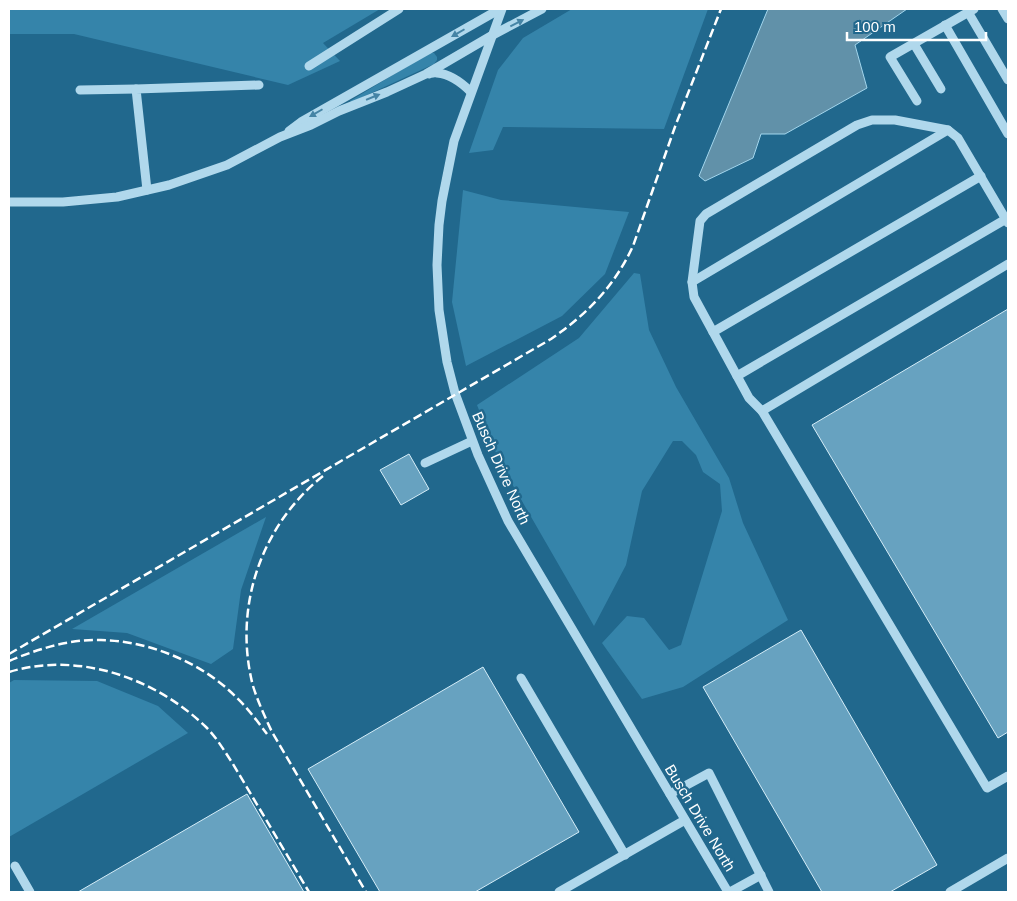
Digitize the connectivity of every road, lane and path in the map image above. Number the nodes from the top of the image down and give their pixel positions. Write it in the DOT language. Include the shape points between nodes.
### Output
graph roads {
  1 [pos="399,9"];
  2 [pos="501,9"];
  3 [pos="542,9"];
  4 [pos="1002,9"];
  5 [pos="971,10"];
  6 [pos="1008,19"];
  7 [pos="945,25"];
  8 [pos="492,36"];
  9 [pos="914,44"];
  10 [pos="308,66"];
  11 [pos="426,74"];
  12 [pos="1008,80"];
  13 [pos="259,84"];
  14 [pos="136,89"];
  15 [pos="941,89"];
  16 [pos="80,90"];
  17 [pos="471,92"];
  18 [pos="917,102"];
  19 [pos="1007,128"];
  20 [pos="948,130"];
  21 [pos="280,137"];
  22 [pos="981,176"];
  23 [pos="147,190"];
  24 [pos="9,202"];
  25 [pos="1007,221"];
  26 [pos="1008,264"];
  27 [pos="692,282"];
  28 [pos="713,332"];
  29 [pos="737,376"];
  30 [pos="762,411"];
  31 [pos="472,441"];
  32 [pos="425,463"];
  33 [pos="521,678"];
  34 [pos="1008,776"];
  35 [pos="670,794"];
  36 [pos="685,820"];
  37 [pos="625,855"];
  38 [pos="1008,858"];
  39 [pos="15,866"];
  40 [pos="760,875"];
  41 [pos="30,892"];
  42 [pos="559,892"];
  43 [pos="729,892"];
  44 [pos="769,892"];
  45 [pos="950,892"];
  1 -- 10 [label="street"];
  2 -- 8 [label="street, Busch Drive North"];
  2 -- 21 [label="street, one-way"];
  8 -- 3 [label="street, one-way"];
  4 -- 6 [label="street"];
  5 -- 7 [label="street"];
  5 -- 12 [label="street"];
  7 -- 9 [label="street"];
  7 -- 19 [label="street"];
  8 -- 11 [label="street"];
  8 -- 17 [label="street, Busch Drive North"];
  9 -- 15 [label="street"];
  9 -- 18 [label="street" via="890,57"];
  11 -- 17 [label="street" via="449,77"];
  21 -- 11 [label="street, one-way"];
  13 -- 14 [label="street"];
  14 -- 16 [label="street"];
  14 -- 23 [label="street"];
  17 -- 31 [label="street, Busch Drive North" via="454,141 442,201 437,265 439,310 447,362"];
  20 -- 22 [label="street" via="958,138"];
  20 -- 27 [label="street"];
  20 -- 27 [label="street" via="895,120 872,120 857,125 714,209 700,221"];
  21 -- 23 [label="street" via="227,165"];
  22 -- 25 [label="street"];
  22 -- 28 [label="street"];
  23 -- 24 [label="street" via="117,197 63,202"];
  25 -- 29 [label="street"];
  26 -- 30 [label="street"];
  27 -- 28 [label="street" via="694,297"];
  28 -- 29 [label="street"];
  29 -- 30 [label="street" via="749,398"];
  30 -- 34 [label="street" via="987,788"];
  31 -- 32 [label="street"];
  31 -- 35 [label="street, Busch Drive North" via="508,520"];
  33 -- 37 [label="street"];
  35 -- 36 [label="street, Busch Drive North"];
  35 -- 40 [label="street" via="709,773"];
  36 -- 37 [label="street"];
  36 -- 43 [label="street, Busch Drive North"];
  37 -- 42 [label="street"];
  38 -- 45 [label="street"];
  39 -- 41 [label="street"];
  40 -- 43 [label="street"];
  40 -- 44 [label="street"];
}
